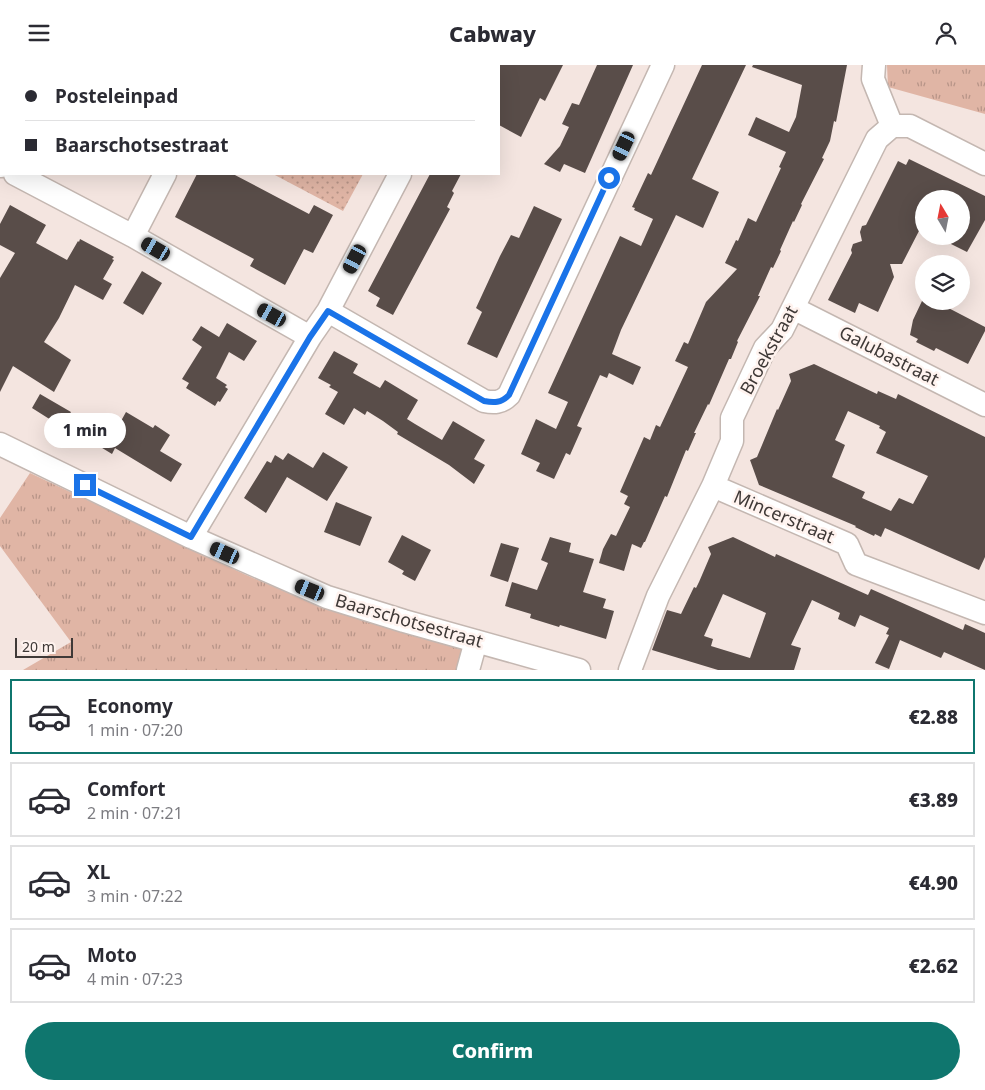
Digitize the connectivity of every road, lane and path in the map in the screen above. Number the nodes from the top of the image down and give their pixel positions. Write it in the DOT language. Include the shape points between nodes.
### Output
graph roads {
  1 [pos="663,65"];
  2 [pos="874,65"];
  3 [pos="892,126"];
  4 [pos="985,164"];
  5 [pos="17,175"];
  6 [pos="165,175"];
  7 [pos="399,175"];
  8 [pos="133,236"];
  9 [pos="793,308"];
  10 [pos="328,311"];
  11 [pos="310,337"];
  12 [pos="985,405"];
  13 [pos="0,444"];
  14 [pos="713,486"];
  15 [pos="191,537"];
  16 [pos="985,613"];
  17 [pos="476,641"];
  18 [pos="468,670"];
  19 [pos="579,670"];
  20 [pos="630,670"];
  1 -- 10 [label="street" via="504,400 484,401"];
  2 -- 3 [label="street" via="873,79"];
  3 -- 4 [label="street" via="910,127"];
  3 -- 9 [label="street, Broekstraat" via="877,139"];
  5 -- 8 [label="street"];
  6 -- 8 [label="street"];
  7 -- 10 [label="street"];
  8 -- 11 [label="street"];
  9 -- 12 [label="street, Galubastraat"];
  9 -- 14 [label="street, Broekstraat" via="782,331 766,348 732,419 732,441"];
  10 -- 11 [label="street"];
  11 -- 15 [label="street"];
  13 -- 15 [label="street, Baarschotsestraat"];
  14 -- 16 [label="street, Mincerstraat" via="847,544 856,564"];
  14 -- 20 [label="street, Broekstraat" via="658,595"];
  15 -- 17 [label="street, Baarschotsestraat" via="327,597"];
  17 -- 18 [label="street"];
  17 -- 19 [label="street, Baarschotsestraat"];
}
